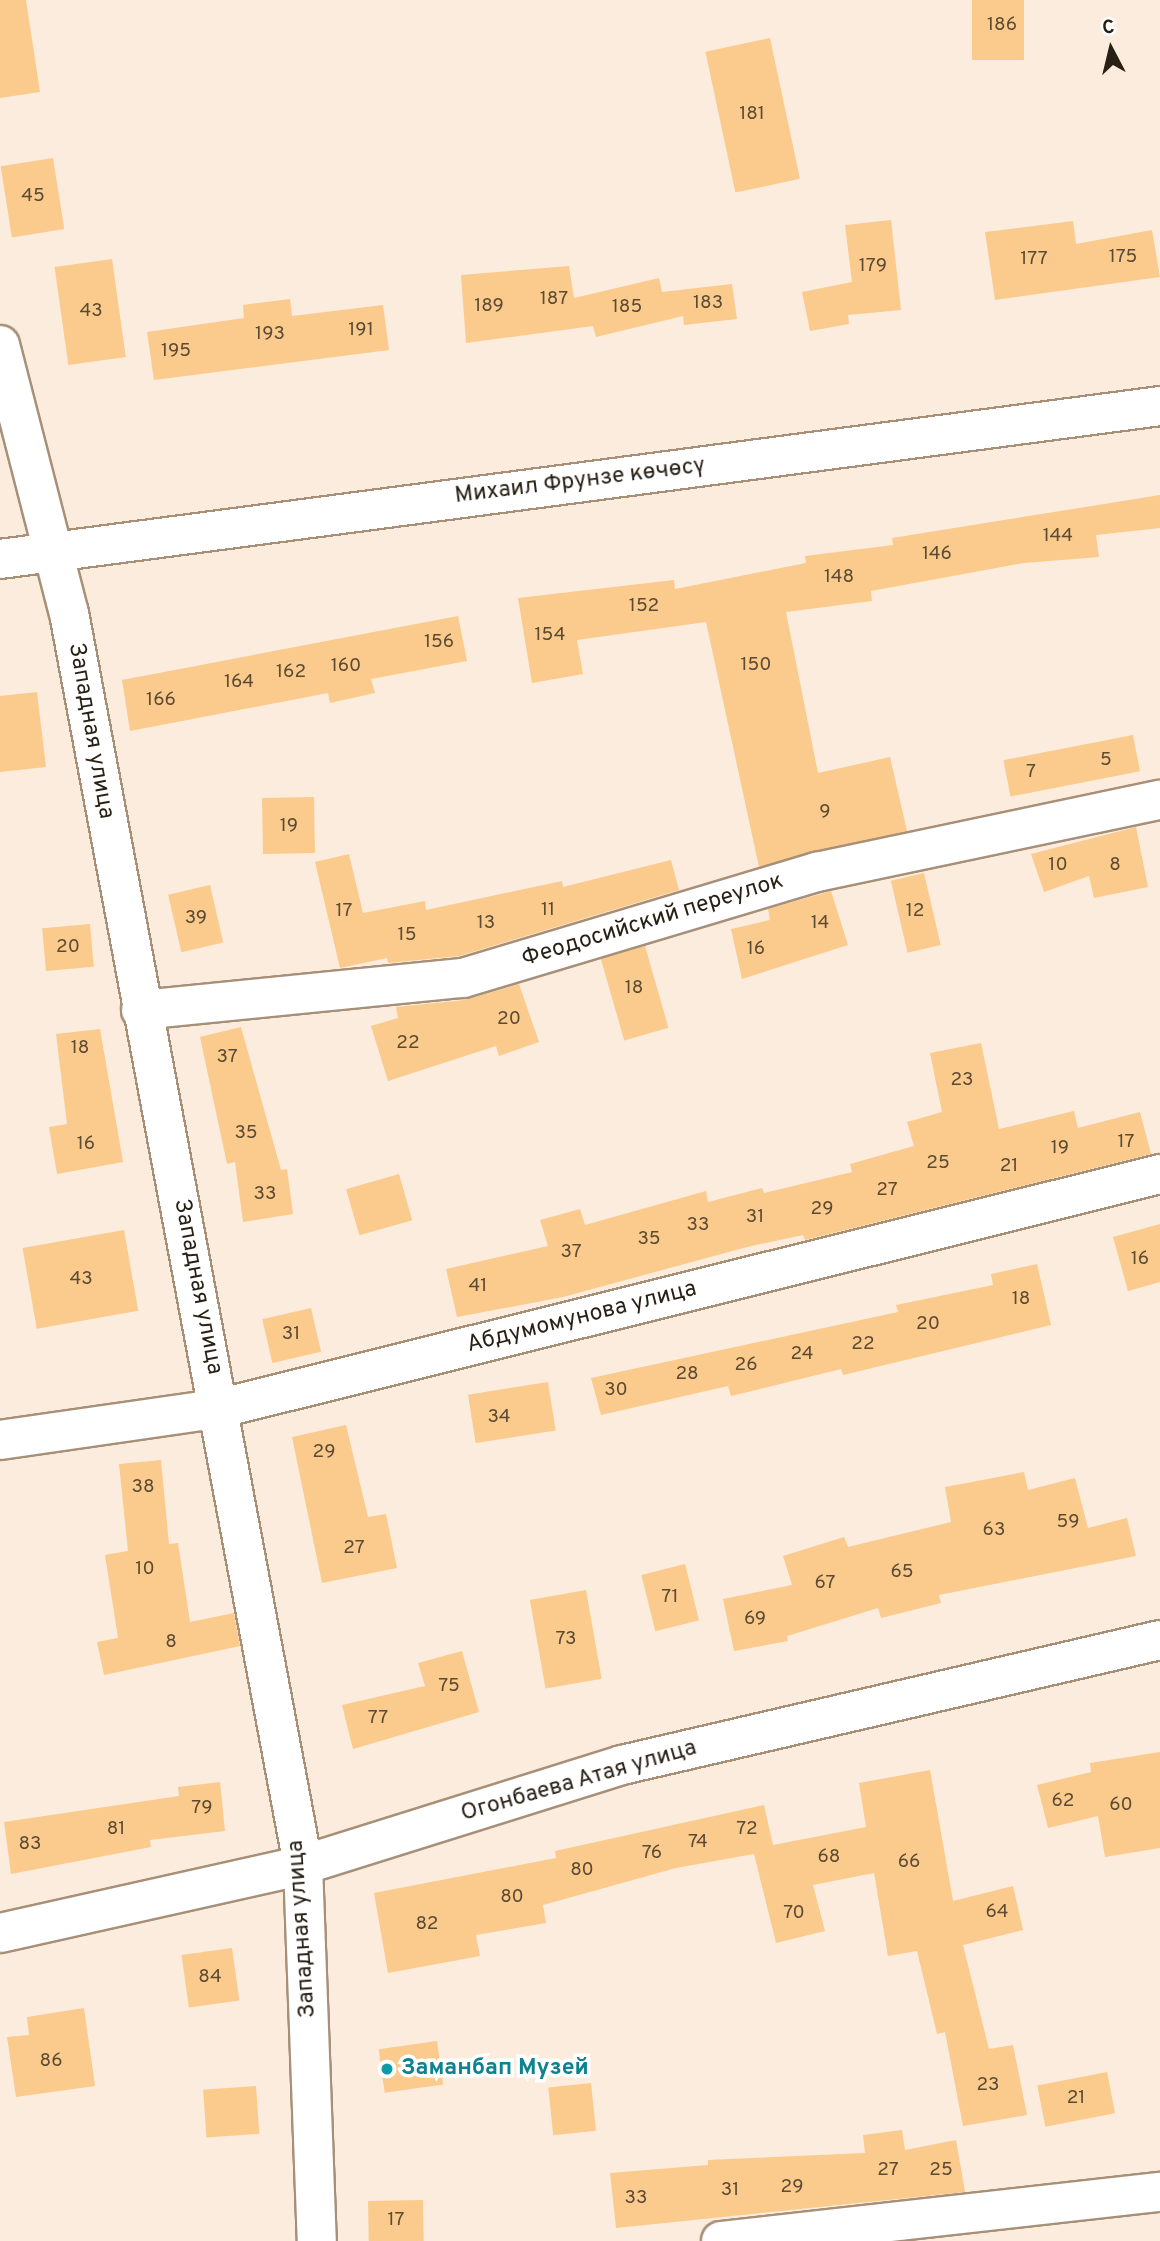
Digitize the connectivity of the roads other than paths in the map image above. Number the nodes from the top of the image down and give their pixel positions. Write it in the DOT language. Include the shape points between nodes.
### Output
graph roads {
  1 [pos="0,345"];
  2 [pos="1160,406"];
  3 [pos="52,552"];
  4 [pos="0,559"];
  5 [pos="1160,800"];
  6 [pos="141,1010"];
  7 [pos="1160,1174"];
  8 [pos="221,1408"];
  9 [pos="0,1440"];
  10 [pos="1160,1640"];
  11 [pos="303,1865"];
  12 [pos="0,1933"];
  13 [pos="1160,2192"];
  14 [pos="317,2241"];
  15 [pos="721,2241"];
  1 -- 3 [label="street, Западная улица"];
  2 -- 3 [label="street, Михаил Фрунзе көчөсү"];
  3 -- 4 [label="street, Михаил Фрунзе көчөсү"];
  3 -- 6 [label="street, Западная улица"];
  5 -- 6 [label="street, Феодосийский переулок" via="817,872 463,978"];
  6 -- 8 [label="street, Западная улица"];
  7 -- 8 [label="street, Абдумомунова улица"];
  8 -- 9 [label="street, Абдумомунова улица"];
  8 -- 11 [label="street, Западная улица"];
  10 -- 11 [label="street, Огонбаева Атая улица" via="622,1765"];
  11 -- 12 [label="street, Огонбаева Атая улица"];
  11 -- 14 [label="street, Западная улица"];
  13 -- 15 [label="street"];
}
